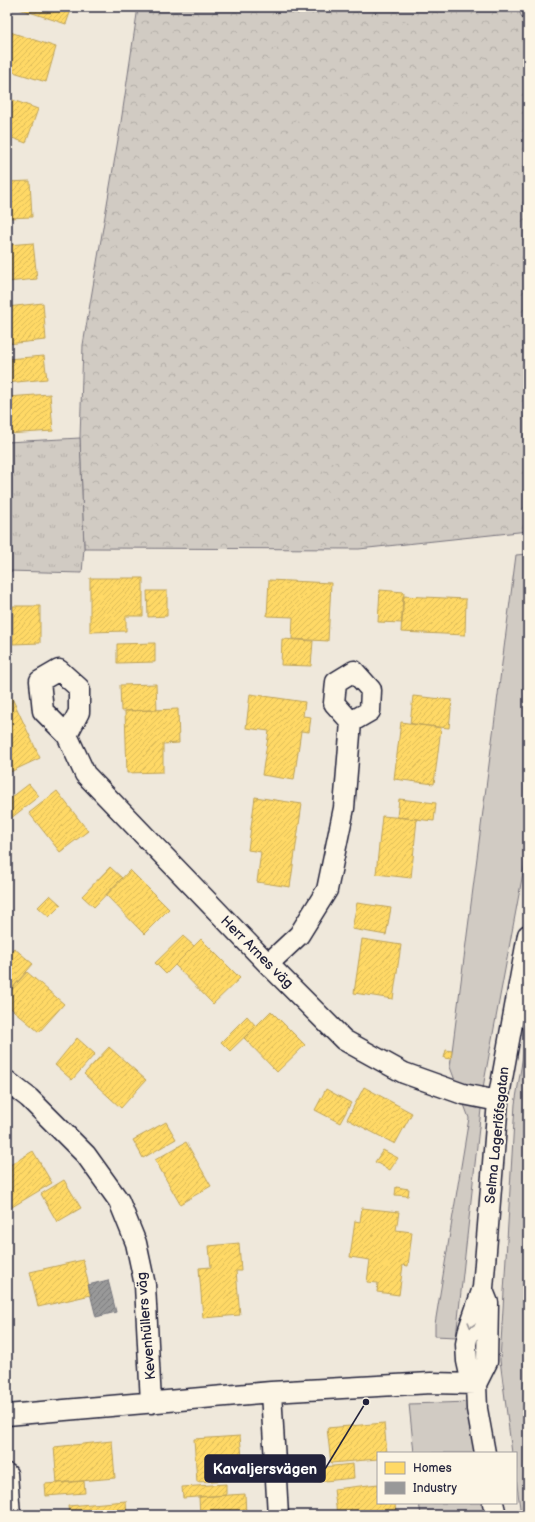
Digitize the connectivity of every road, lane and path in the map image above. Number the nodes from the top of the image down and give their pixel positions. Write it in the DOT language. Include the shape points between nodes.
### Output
graph roads {
  1 [pos="351,722"];
  2 [pos="66,735"];
  3 [pos="528,936"];
  4 [pos="268,964"];
  5 [pos="7,1081"];
  6 [pos="498,1101"];
  7 [pos="476,1384"];
  8 [pos="270,1392"];
  9 [pos="152,1402"];
  10 [pos="7,1415"];
  11 [pos="485,1452"];
  12 [pos="7,1474"];
  13 [pos="494,1504"];
  14 [pos="10,1515"];
  15 [pos="278,1515"];
  16 [pos="496,1515"];
  1 -- 4 [label="street" via="344,808 327,890 298,935"];
  2 -- 4 [label="street, Herr Arnes väg" via="85,774"];
  3 -- 6 [label="street, Selma Lagerlöfsgatan"];
  4 -- 6 [label="street, Herr Arnes väg" via="344,1040 404,1073 463,1094"];
  5 -- 9 [label="street, Kevenhüllers väg" via="29,1098 86,1155 119,1201 136,1243 145,1285"];
  6 -- 7 [label="street, Selma Lagerlöfsgatan" via="483,1288 466,1344 469,1370"];
  7 -- 8 [label="street" via="431,1383"];
  7 -- 11 [label="street, Selma Lagerlöfsgatan" via="477,1409"];
  8 -- 9 [label="street"];
  8 -- 15 [label="street"];
  9 -- 10 [label="street"];
  12 -- 14 [label="street"];
  13 -- 16 [label="street"];
}
